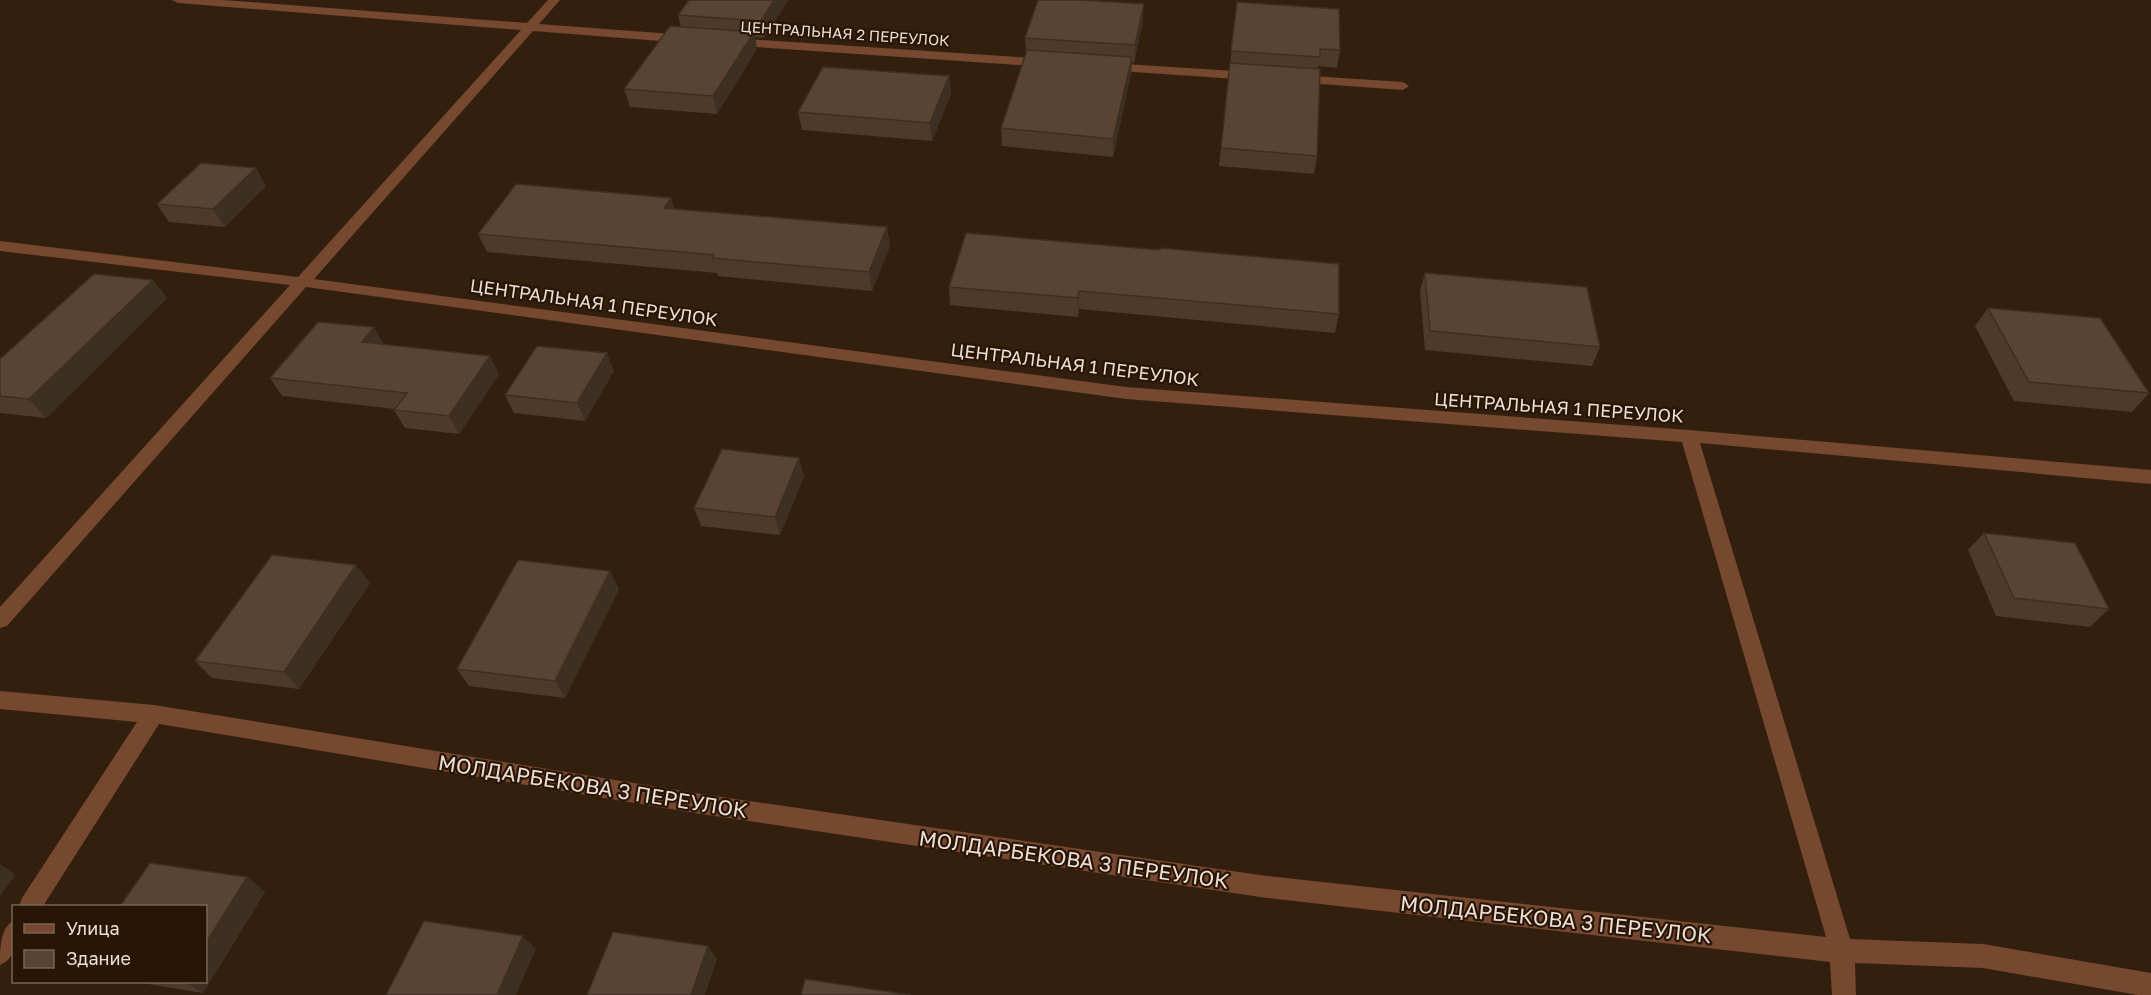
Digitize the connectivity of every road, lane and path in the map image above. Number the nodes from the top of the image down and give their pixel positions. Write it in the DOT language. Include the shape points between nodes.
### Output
graph roads {
  1 [pos="178,0"];
  2 [pos="554,0"];
  3 [pos="528,28"];
  4 [pos="693,39"];
  5 [pos="717,41"];
  6 [pos="1060,64"];
  7 [pos="1095,66"];
  8 [pos="1261,77"];
  9 [pos="1284,79"];
  10 [pos="1403,86"];
  11 [pos="0,246"];
  12 [pos="303,282"];
  13 [pos="1689,436"];
  14 [pos="2151,477"];
  15 [pos="0,620"];
  16 [pos="0,700"];
  17 [pos="154,714"];
  18 [pos="31,905"];
  19 [pos="12,935"];
  20 [pos="1842,951"];
  21 [pos="0,953"];
  22 [pos="2151,985"];
  23 [pos="1844,995"];
  1 -- 3 [label="street"];
  2 -- 3 [label="street"];
  3 -- 4 [label="street"];
  3 -- 12 [label="street"];
  5 -- 6 [label="street, ЦЕНТРАЛЬНАЯ 2 ПЕРЕУЛОК"];
  7 -- 8 [label="street"];
  9 -- 10 [label="street"];
  11 -- 12 [label="street, ЦЕНТРАЛЬНАЯ 1 ПЕРЕУЛОК"];
  12 -- 13 [label="street, ЦЕНТРАЛЬНАЯ 1 ПЕРЕУЛОК" via="1126,393"];
  12 -- 15 [label="street"];
  13 -- 14 [label="street, ЦЕНТРАЛЬНАЯ 1 ПЕРЕУЛОК"];
  13 -- 20 [label="street"];
  16 -- 17 [label="street, МОЛДАРБЕКОВА 3 ПЕРЕУЛОК"];
  17 -- 18 [label="street"];
  17 -- 20 [label="street, МОЛДАРБЕКОВА 3 ПЕРЕУЛОК" via="702,804 1267,887"];
  19 -- 21 [label="street"];
  20 -- 22 [label="street, МОЛДАРБЕКОВА 3 ПЕРЕУЛОК" via="1983,956"];
  20 -- 23 [label="street"];
}
